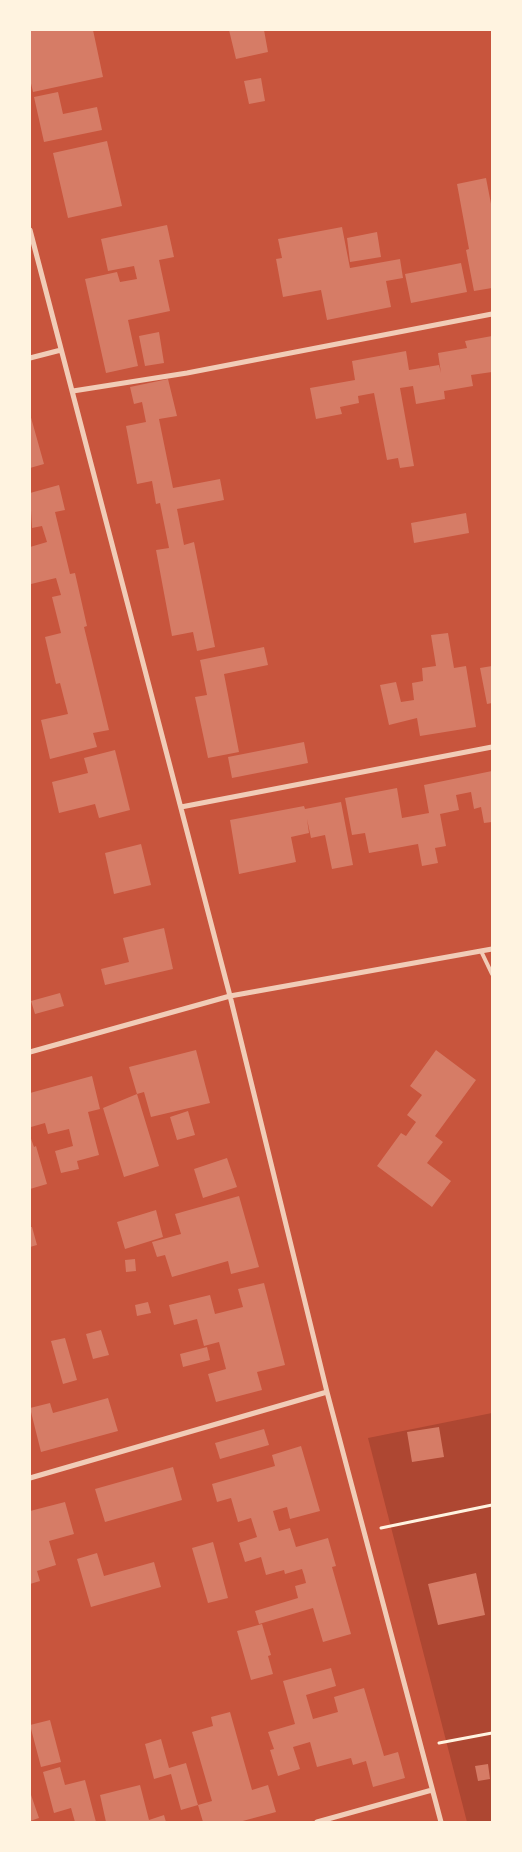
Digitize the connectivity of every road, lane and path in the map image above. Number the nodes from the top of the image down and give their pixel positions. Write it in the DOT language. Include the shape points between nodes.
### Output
graph roads {
  1 [pos="30,230"];
  2 [pos="492,314"];
  3 [pos="61,350"];
  4 [pos="30,358"];
  5 [pos="73,392"];
  6 [pos="492,747"];
  7 [pos="181,807"];
  8 [pos="492,949"];
  9 [pos="481,952"];
  10 [pos="492,974"];
  11 [pos="230,996"];
  12 [pos="30,1052"];
  13 [pos="327,1392"];
  14 [pos="30,1478"];
  15 [pos="492,1505"];
  16 [pos="363,1531"];
  17 [pos="492,1733"];
  18 [pos="421,1747"];
  19 [pos="432,1790"];
  20 [pos="316,1822"];
  21 [pos="441,1822"];
  1 -- 3 [label="street"];
  2 -- 5 [label="street"];
  3 -- 4 [label="street"];
  3 -- 5 [label="street"];
  5 -- 7 [label="street"];
  6 -- 7 [label="street"];
  7 -- 11 [label="street"];
  8 -- 9 [label="street"];
  9 -- 10 [label="lane"];
  9 -- 11 [label="street"];
  11 -- 12 [label="street"];
  11 -- 13 [label="street"];
  13 -- 14 [label="street"];
  13 -- 16 [label="street"];
  15 -- 16 [label="path"];
  16 -- 18 [label="street"];
  17 -- 18 [label="path"];
  18 -- 19 [label="street"];
  19 -- 20 [label="street"];
  19 -- 21 [label="street"];
}
